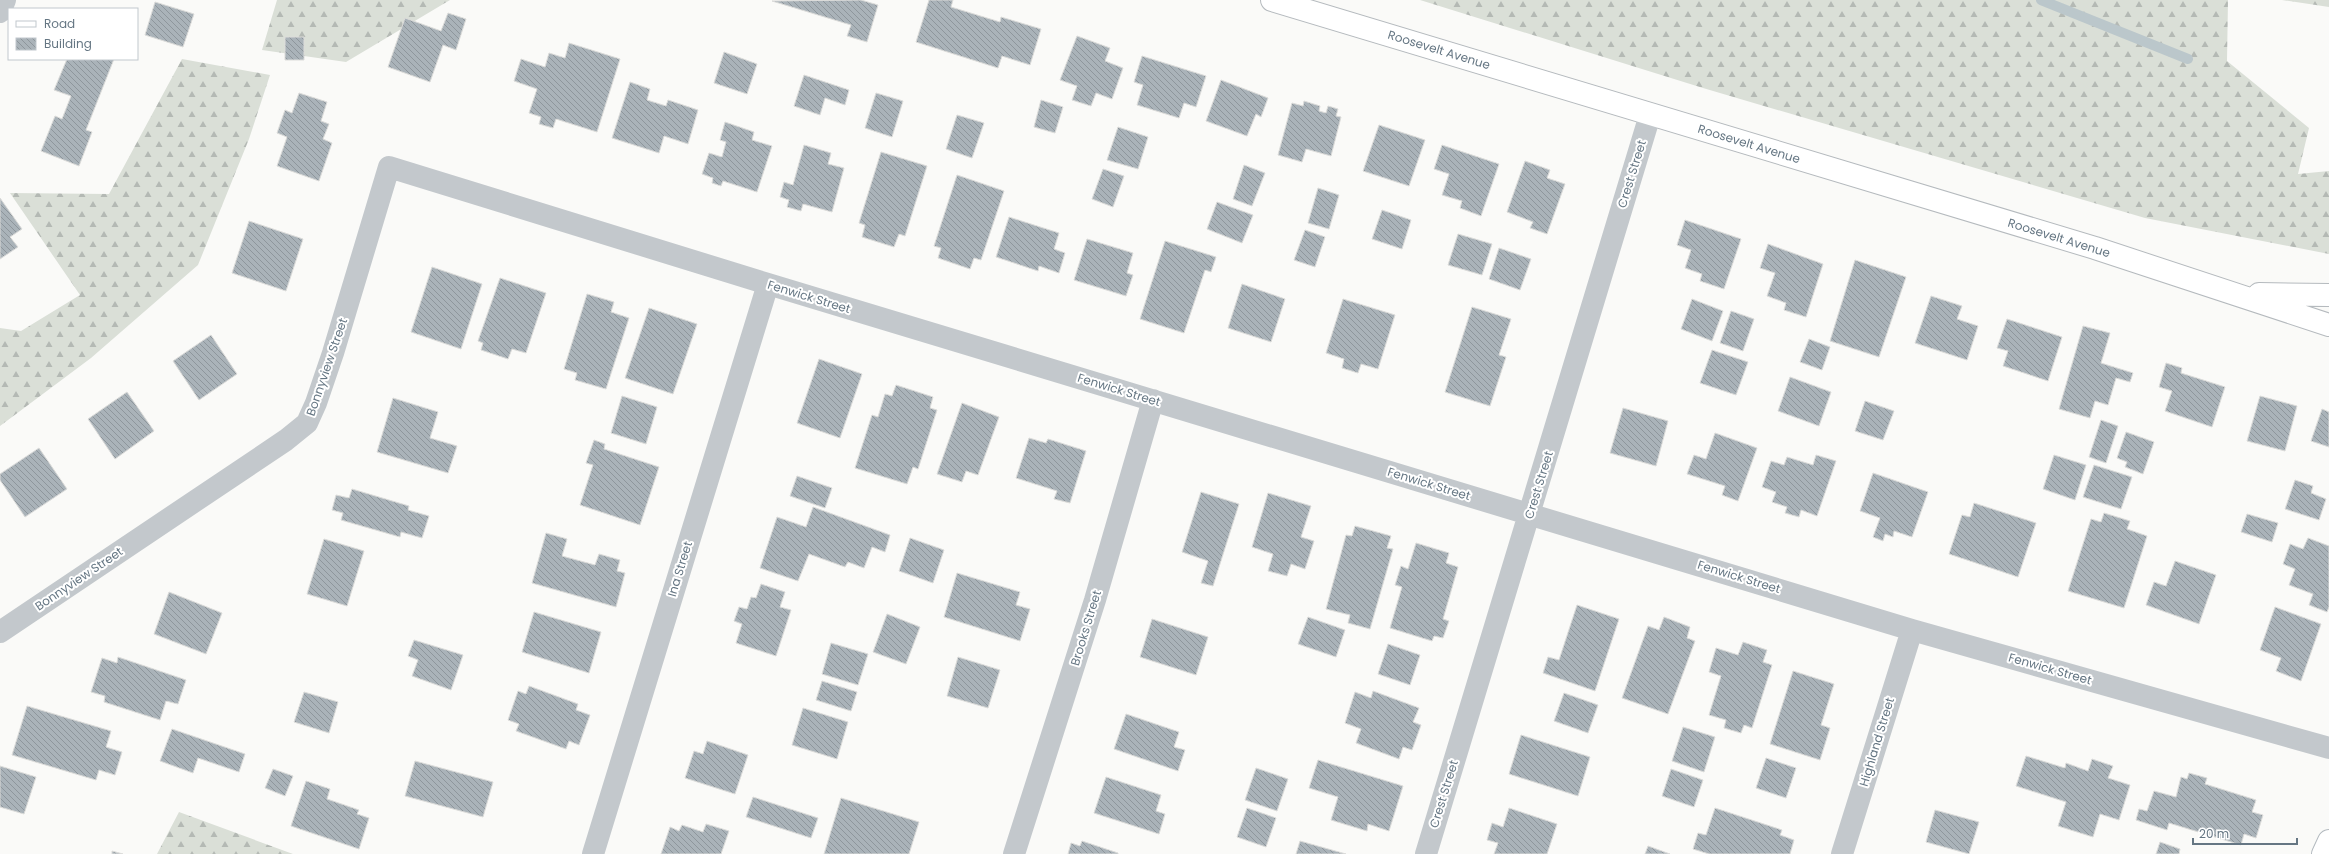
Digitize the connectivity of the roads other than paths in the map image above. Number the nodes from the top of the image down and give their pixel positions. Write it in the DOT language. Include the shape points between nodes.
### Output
graph roads {
  1 [pos="5,0"];
  2 [pos="1272,0"];
  3 [pos="0,12"];
  4 [pos="1650,115"];
  5 [pos="532,211"];
  6 [pos="768,284"];
  7 [pos="2226,291"];
  8 [pos="2329,295"];
  9 [pos="2329,325"];
  10 [pos="1153,400"];
  11 [pos="1530,514"];
  12 [pos="1912,630"];
  13 [pos="0,632"];
  14 [pos="2329,748"];
  15 [pos="2329,841"];
  16 [pos="593,854"];
  17 [pos="1014,854"];
  18 [pos="1426,854"];
  19 [pos="1842,854"];
  20 [pos="2323,854"];
  1 -- 3 [label="street"];
  2 -- 4 [label="main road, Roosevelt Avenue"];
  4 -- 7 [label="main road, Roosevelt Avenue" via="2095,248"];
  4 -- 11 [label="street, Crest Street"];
  5 -- 6 [label="street, Fenwick Street"];
  5 -- 13 [label="street, Bonnyview Street" via="389,167 333,353 307,423 286,440"];
  6 -- 10 [label="street, Fenwick Street"];
  6 -- 16 [label="street, Ina Street"];
  7 -- 8 [label="main road, Roosevelt Avenue"];
  7 -- 9 [label="main road, Roosevelt Avenue"];
  10 -- 11 [label="street, Fenwick Street"];
  10 -- 17 [label="street, Brooks Street" via="1095,600"];
  11 -- 12 [label="street, Fenwick Street"];
  11 -- 18 [label="street, Crest Street"];
  12 -- 14 [label="street, Fenwick Street"];
  12 -- 19 [label="street, Highland Street"];
  15 -- 20 [label="main road"];
}
